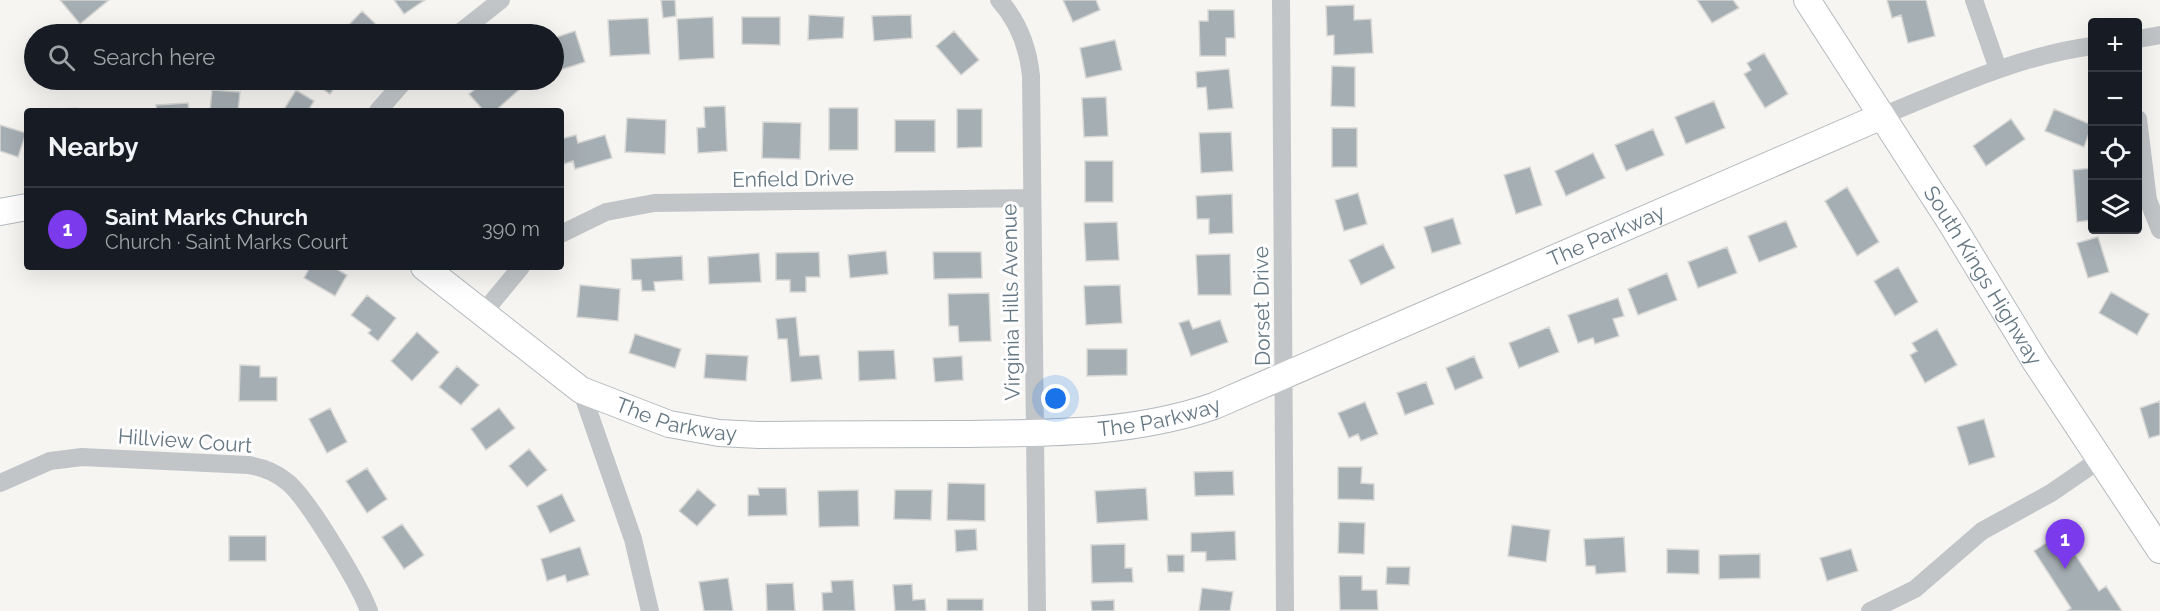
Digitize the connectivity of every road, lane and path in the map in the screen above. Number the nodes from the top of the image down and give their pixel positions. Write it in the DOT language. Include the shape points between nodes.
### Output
graph roads {
  1 [pos="501,0"];
  2 [pos="999,0"];
  3 [pos="1281,0"];
  4 [pos="1807,0"];
  5 [pos="1974,0"];
  6 [pos="471,24"];
  7 [pos="2160,35"];
  8 [pos="2142,38"];
  9 [pos="2088,46"];
  10 [pos="1998,69"];
  11 [pos="396,90"];
  12 [pos="381,108"];
  13 [pos="1882,116"];
  14 [pos="2139,126"];
  15 [pos="1032,198"];
  16 [pos="24,208"];
  17 [pos="0,212"];
  18 [pos="2160,230"];
  19 [pos="564,233"];
  20 [pos="428,270"];
  21 [pos="518,270"];
  22 [pos="483,313"];
  23 [pos="1285,375"];
  24 [pos="581,390"];
  25 [pos="1036,433"];
  26 [pos="2099,460"];
  27 [pos="0,483"];
  28 [pos="2160,550"];
  29 [pos="369,611"];
  30 [pos="650,611"];
  31 [pos="1037,611"];
  32 [pos="1285,611"];
  33 [pos="1870,611"];
  1 -- 6 [label="street"];
  2 -- 15 [label="street, Virginia Hills Avenue" via="1019,28 1030,60"];
  3 -- 23 [label="street, Dorset Drive"];
  4 -- 13 [label="street, South Kings Highway"];
  5 -- 10 [label="street"];
  7 -- 8 [label="street"];
  9 -- 10 [label="street"];
  10 -- 13 [label="street"];
  11 -- 12 [label="street"];
  13 -- 23 [label="street, The Parkway"];
  13 -- 26 [label="street, South Kings Highway"];
  14 -- 18 [label="street" via="2148,200"];
  15 -- 19 [label="street, Enfield Drive" via="654,203 606,212"];
  15 -- 25 [label="street, Virginia Hills Avenue"];
  16 -- 17 [label="street"];
  20 -- 22 [label="street, The Parkway"];
  21 -- 22 [label="street"];
  22 -- 24 [label="street, The Parkway"];
  23 -- 25 [label="street, The Parkway" via="1214,406 1160,422 1115,430"];
  23 -- 32 [label="street, Dorset Drive"];
  24 -- 25 [label="street, The Parkway" via="669,424 719,433"];
  24 -- 30 [label="street" via="633,539"];
  25 -- 31 [label="street, Virginia Hills Avenue"];
  26 -- 28 [label="street, South Kings Highway"];
  26 -- 33 [label="street" via="2051,494 1982,531 1915,589"];
  27 -- 29 [label="street, Hillview Court" via="51,462 82,457 248,465 271,471 287,481 304,500"];
}
